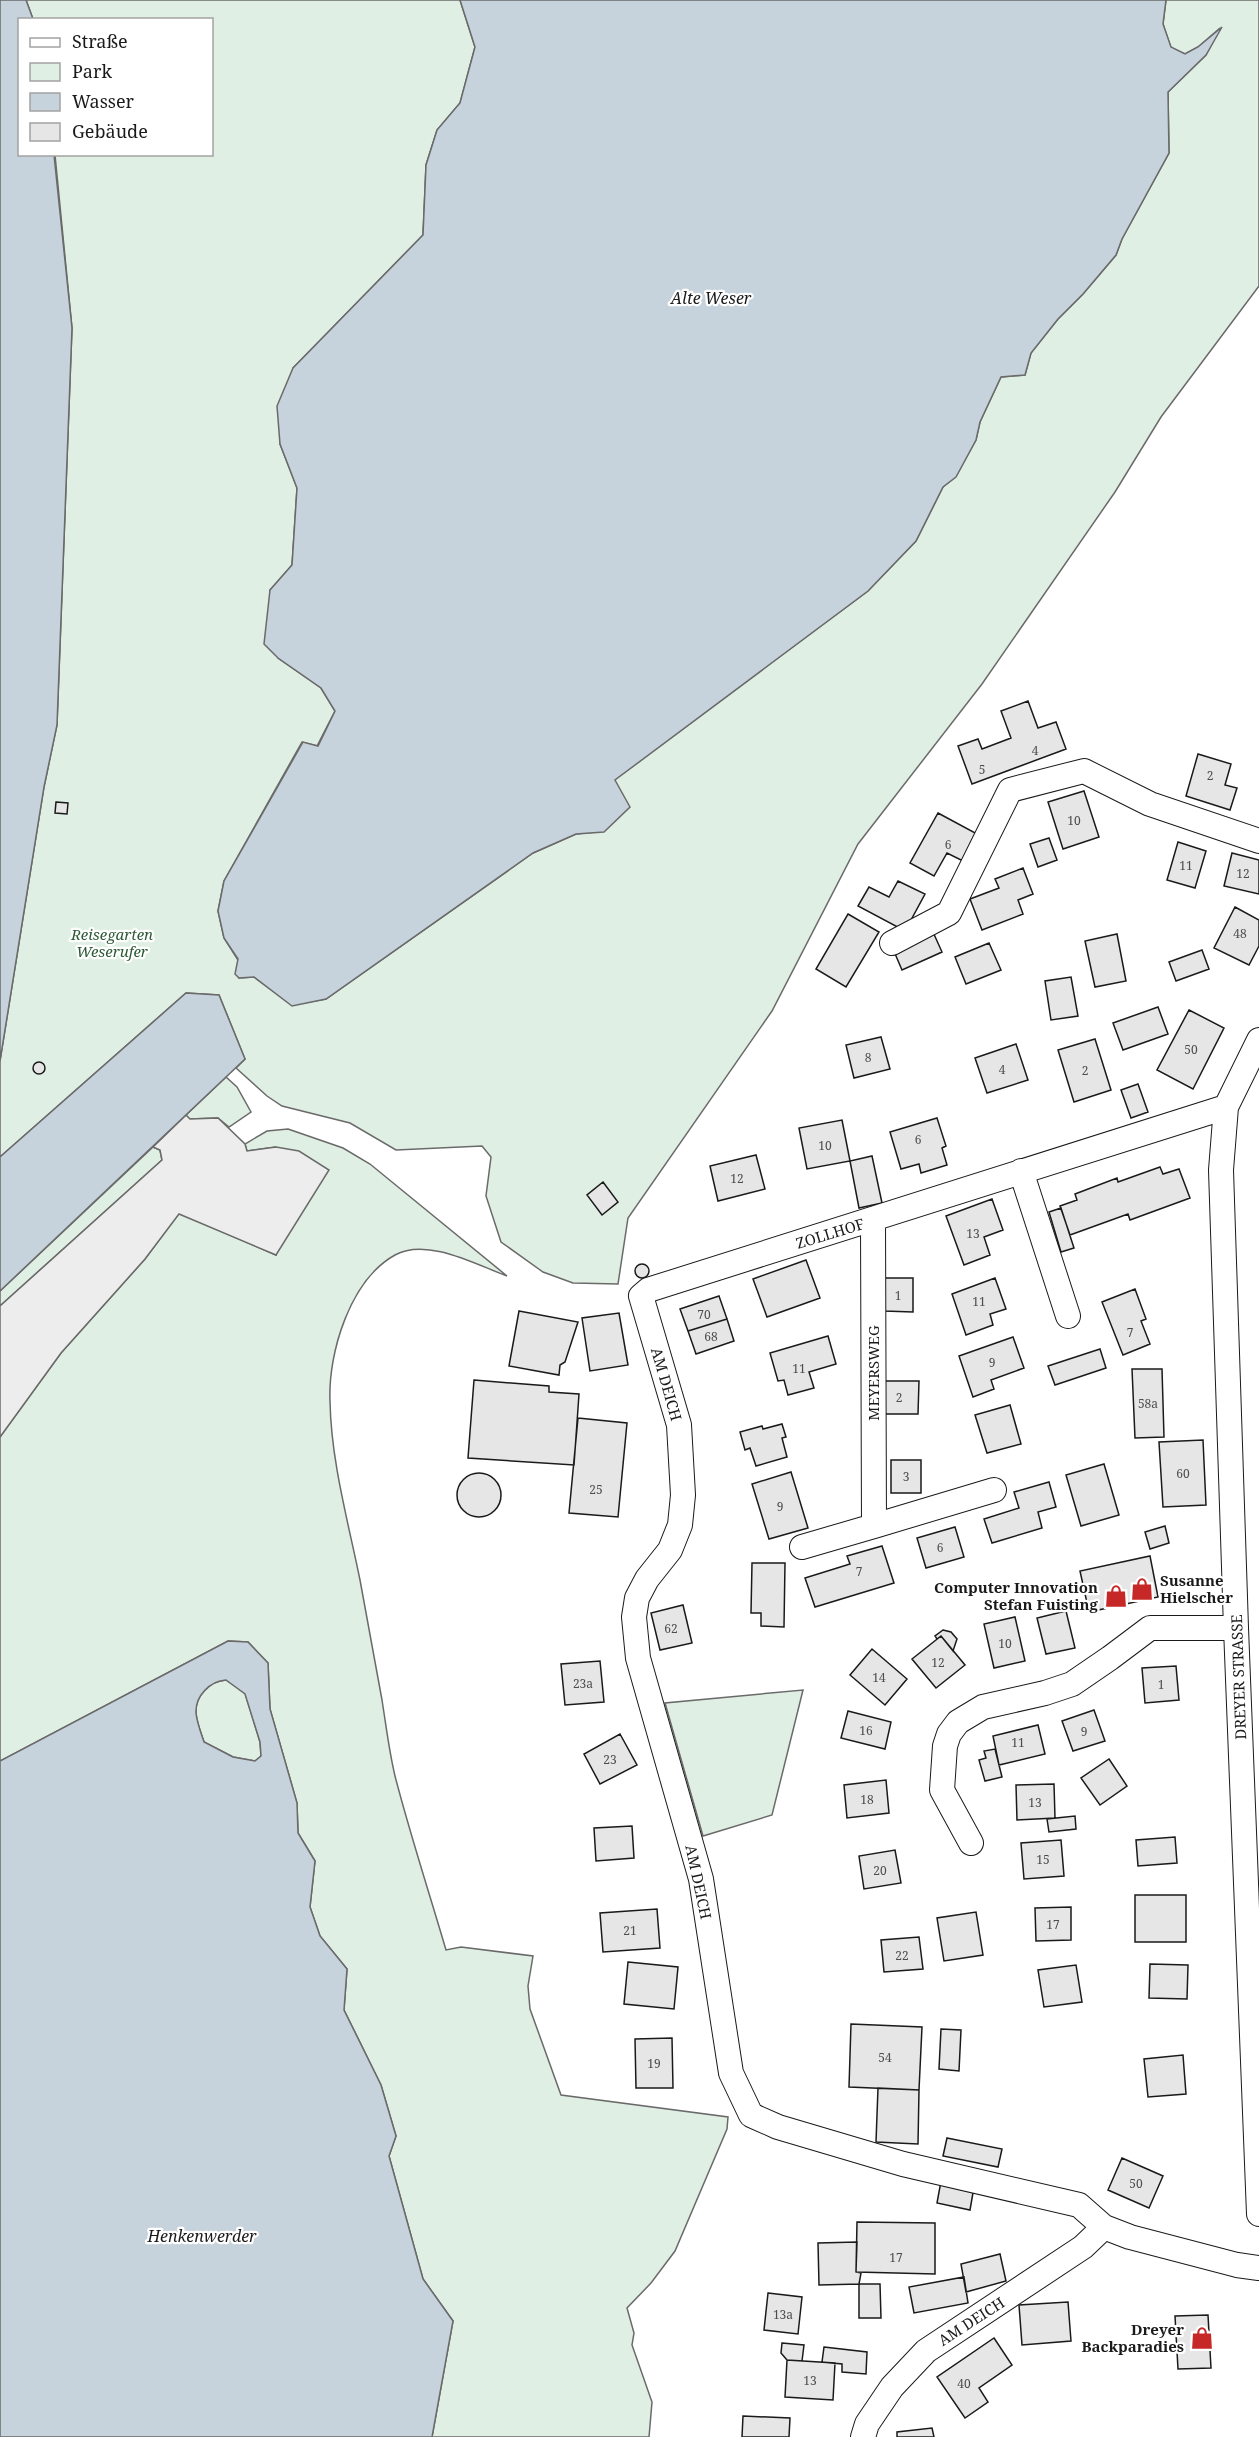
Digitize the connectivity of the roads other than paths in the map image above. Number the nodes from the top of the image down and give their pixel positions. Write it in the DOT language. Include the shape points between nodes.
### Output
graph roads {
  1 [pos="1259,842"];
  2 [pos="892,943"];
  3 [pos="1259,1040"];
  4 [pos="1226,1107"];
  5 [pos="1021,1171"];
  6 [pos="873,1220"];
  7 [pos="641,1296"];
  8 [pos="1068,1316"];
  9 [pos="994,1490"];
  10 [pos="874,1526"];
  11 [pos="801,1547"];
  12 [pos="1236,1628"];
  13 [pos="971,1843"];
  14 [pos="1259,2214"];
  15 [pos="1104,2227"];
  16 [pos="1259,2268"];
  17 [pos="863,2437"];
  1 -- 2 [label="street" via="1149,804 1084,771 1010,789 949,913"];
  3 -- 4 [label="street, DREYER STRASSE"];
  4 -- 5 [label="street, ZOLLHOF"];
  4 -- 12 [label="street, DREYER STRASSE" via="1221,1170"];
  5 -- 6 [label="street, ZOLLHOF"];
  5 -- 8 [label="street"];
  6 -- 7 [label="street, ZOLLHOF" via="656,1287"];
  6 -- 10 [label="street, MEYERSWEG"];
  7 -- 15 [label="street, AM DEICH" via="679,1425 683,1495 680,1525 670,1550 637,1598 634,1617 638,1658 701,1879 731,2073 751,2115 778,2127 903,2164 1079,2205"];
  9 -- 10 [label="street"];
  10 -- 11 [label="street"];
  12 -- 13 [label="street" via="1150,1628 1072,1684 983,1707 958,1722 945,1746 942,1790"];
  12 -- 14 [label="street, DREYER STRASSE"];
  15 -- 16 [label="street, AM DEICH" via="1130,2237"];
  15 -- 17 [label="street, AM DEICH" via="1083,2247 926,2351 892,2387 867,2424"];
}
